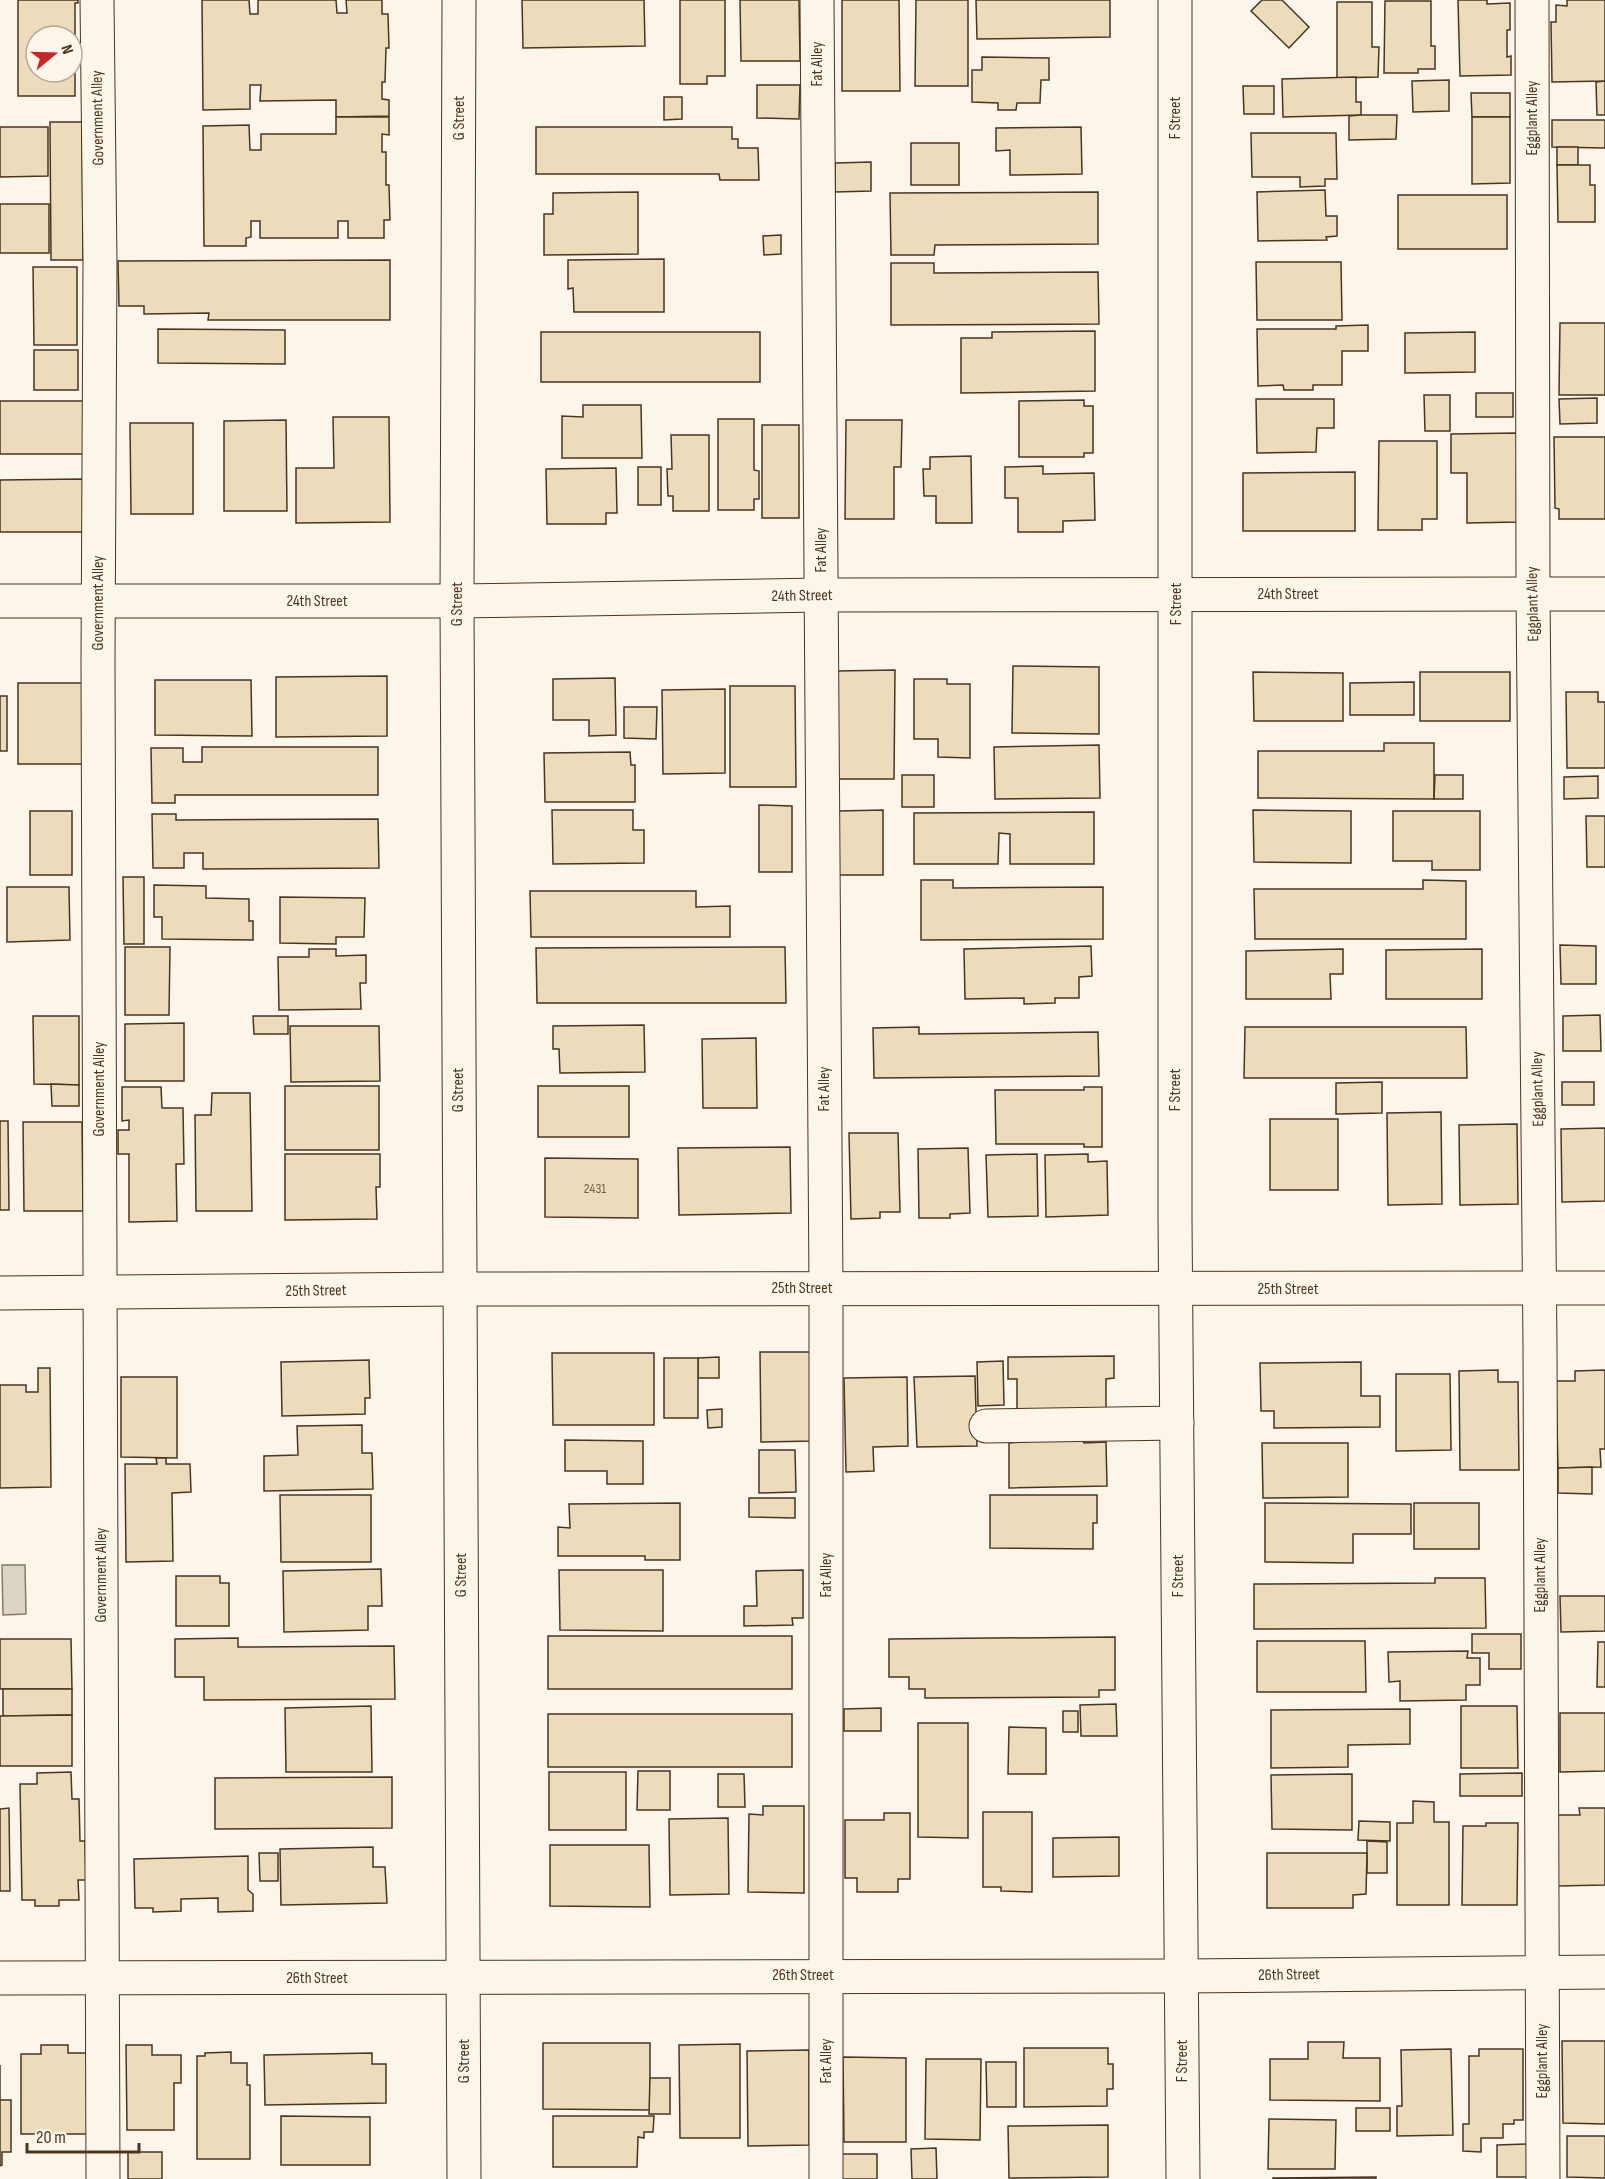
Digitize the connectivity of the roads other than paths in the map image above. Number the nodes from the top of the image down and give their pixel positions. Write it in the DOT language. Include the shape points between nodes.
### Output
graph roads {
  1 [pos="97,0"];
  2 [pos="459,0"];
  3 [pos="817,0"];
  4 [pos="1175,0"];
  5 [pos="1532,0"];
  6 [pos="1176,594"];
  7 [pos="1533,594"];
  8 [pos="1605,594"];
  9 [pos="821,595"];
  10 [pos="98,600"];
  11 [pos="0,601"];
  12 [pos="457,601"];
  13 [pos="826,1288"];
  14 [pos="1539,1288"];
  15 [pos="1605,1288"];
  16 [pos="459,1289"];
  17 [pos="1176,1289"];
  18 [pos="0,1293"];
  19 [pos="100,1293"];
  20 [pos="1176,1423"];
  21 [pos="986,1426"];
  22 [pos="1542,1972"];
  23 [pos="1605,1972"];
  24 [pos="826,1975"];
  25 [pos="1181,1976"];
  26 [pos="103,1977"];
  27 [pos="0,1978"];
  28 [pos="464,1978"];
  29 [pos="103,2179"];
  30 [pos="464,2179"];
  31 [pos="826,2179"];
  32 [pos="1182,2179"];
  33 [pos="1543,2179"];
  1 -- 10 [label="street, Government Alley"];
  2 -- 12 [label="street, G Street"];
  3 -- 9 [label="street, Fat Alley"];
  4 -- 6 [label="street, F Street"];
  5 -- 7 [label="street, Eggplant Alley"];
  6 -- 7 [label="street, 24th Street"];
  6 -- 9 [label="street, 24th Street"];
  6 -- 17 [label="street, F Street"];
  7 -- 8 [label="street, 24th Street"];
  7 -- 14 [label="street, Eggplant Alley"];
  9 -- 12 [label="street, 24th Street"];
  9 -- 13 [label="street, Fat Alley"];
  10 -- 11 [label="street, 24th Street"];
  10 -- 12 [label="street, 24th Street"];
  10 -- 19 [label="street, Government Alley"];
  12 -- 16 [label="street, G Street"];
  13 -- 16 [label="street, 25th Street"];
  13 -- 17 [label="street, 25th Street"];
  13 -- 24 [label="street, Fat Alley"];
  14 -- 15 [label="street, 25th Street"];
  14 -- 17 [label="street, 25th Street"];
  14 -- 22 [label="street, Eggplant Alley"];
  16 -- 19 [label="street, 25th Street"];
  16 -- 28 [label="street, G Street"];
  17 -- 20 [label="street, F Street"];
  18 -- 19 [label="street, 25th Street"];
  19 -- 26 [label="street, Government Alley"];
  20 -- 21 [label="street"];
  20 -- 25 [label="street, F Street"];
  22 -- 23 [label="street, 26th Street"];
  22 -- 25 [label="street, 26th Street"];
  22 -- 33 [label="street, Eggplant Alley"];
  24 -- 25 [label="street, 26th Street"];
  24 -- 28 [label="street, 26th Street"];
  24 -- 31 [label="street, Fat Alley"];
  25 -- 32 [label="street, F Street"];
  26 -- 27 [label="street, 26th Street"];
  26 -- 28 [label="street, 26th Street"];
  26 -- 29 [label="street, Government Alley"];
  28 -- 30 [label="street, G Street"];
}
